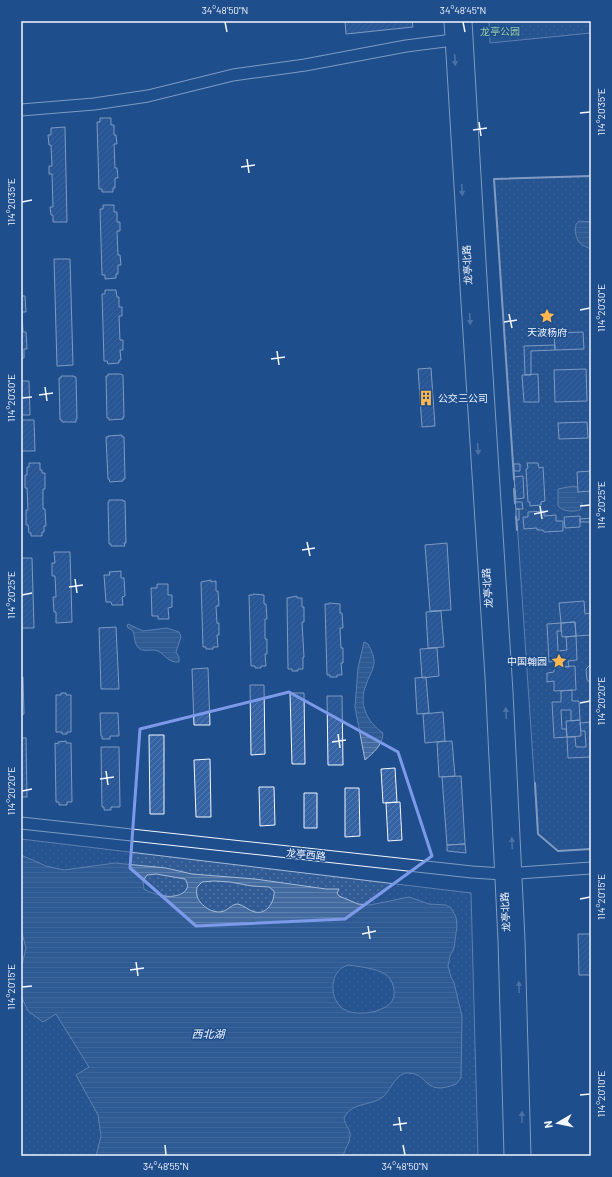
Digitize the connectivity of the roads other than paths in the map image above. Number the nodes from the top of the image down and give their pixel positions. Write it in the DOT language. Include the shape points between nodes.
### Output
graph roads {
  1 [pos="452,21"];
  2 [pos="464,21"];
  3 [pos="454,40"];
  4 [pos="21,110"];
  5 [pos="21,823"];
  6 [pos="591,868"];
  7 [pos="508,874"];
  8 [pos="512,1156"];
  9 [pos="523,1156"];
  1 -- 3 [label="main road, 龙亭北路"];
  7 -- 2 [label="main road, 龙亭北路, one-way" via="504,677"];
  3 -- 4 [label="street" via="233,75 148,96 94,104"];
  3 -- 7 [label="main road, 龙亭北路, one-way" via="493,678"];
  5 -- 7 [label="street, 龙亭西路"];
  6 -- 7 [label="street, 龙亭西路"];
  7 -- 8 [label="main road, 龙亭北路" via="506,940"];
  9 -- 7 [label="main road, 龙亭北路, one-way" via="517,940"];
}
